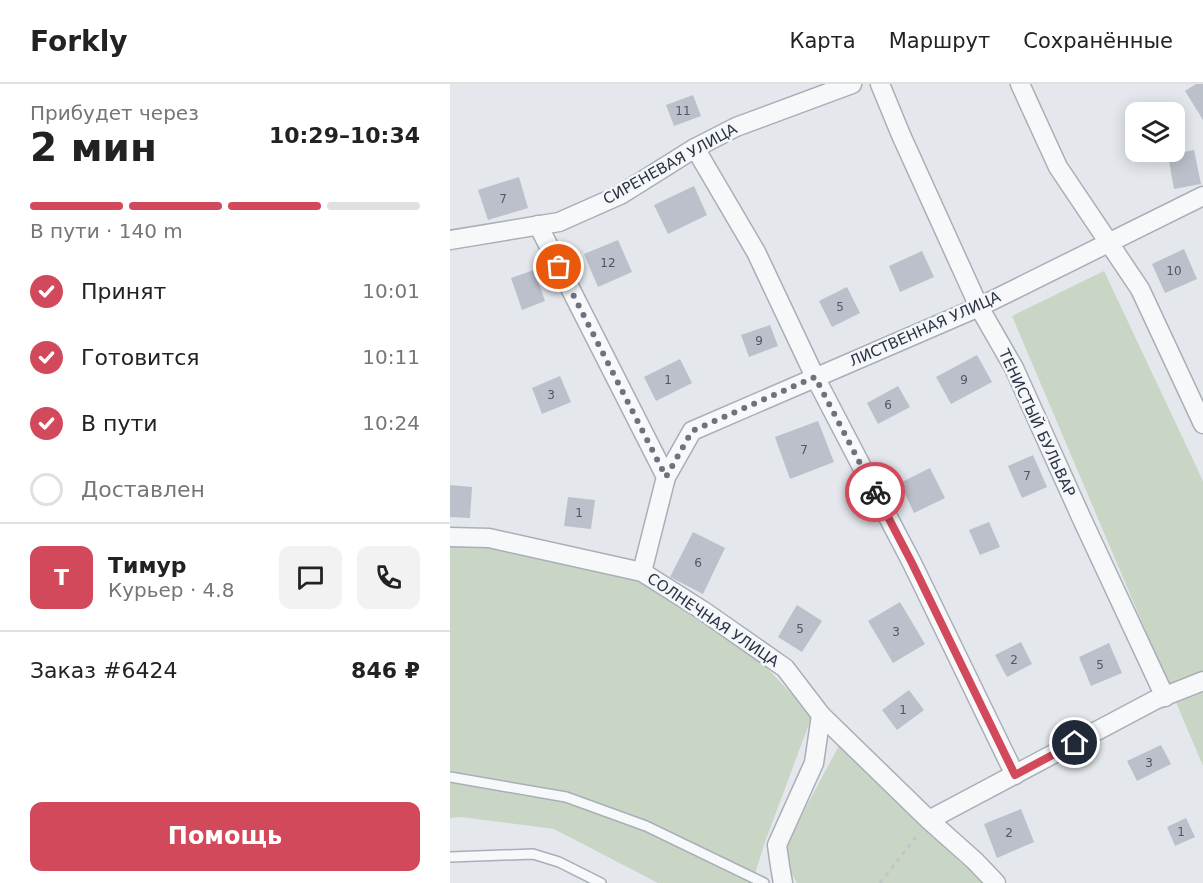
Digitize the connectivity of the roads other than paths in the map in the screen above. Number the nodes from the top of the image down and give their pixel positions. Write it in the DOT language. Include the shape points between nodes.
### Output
graph roads {
  1 [pos="852,84"];
  2 [pos="880,84"];
  3 [pos="1020,84"];
  4 [pos="695,148"];
  5 [pos="1203,196"];
  6 [pos="538,225"];
  7 [pos="450,240"];
  8 [pos="1109,242"];
  9 [pos="980,307"];
  10 [pos="815,377"];
  11 [pos="1203,424"];
  12 [pos="666,477"];
  13 [pos="450,537"];
  14 [pos="642,572"];
  15 [pos="1203,681"];
  16 [pos="1165,697"];
  17 [pos="820,715"];
  18 [pos="1015,775"];
  19 [pos="450,777"];
  20 [pos="929,820"];
  21 [pos="450,857"];
  22 [pos="601,883"];
  23 [pos="764,883"];
  24 [pos="783,883"];
  25 [pos="996,883"];
  1 -- 4 [label="street, СИРЕНЕВАЯ УЛИЦА" via="736,127"];
  2 -- 9 [label="street, ТЕНИСТЫЙ БУЛЬВАР"];
  3 -- 8 [label="street" via="1058,167"];
  4 -- 6 [label="street, СИРЕНЕВАЯ УЛИЦА" via="620,195 559,222"];
  4 -- 10 [label="street" via="756,252"];
  5 -- 8 [label="street, ЛИСТВЕННАЯ УЛИЦА"];
  6 -- 7 [label="street, СИРЕНЕВАЯ УЛИЦА"];
  6 -- 12 [label="street"];
  8 -- 9 [label="street, ЛИСТВЕННАЯ УЛИЦА"];
  8 -- 11 [label="street" via="1140,289"];
  9 -- 10 [label="street, ЛИСТВЕННАЯ УЛИЦА"];
  9 -- 16 [label="street, ТЕНИСТЫЙ БУЛЬВАР" via="1014,368"];
  10 -- 12 [label="street, ЛИСТВЕННАЯ УЛИЦА" via="692,431"];
  10 -- 18 [label="street" via="912,563"];
  12 -- 14 [label="street, ЛИСТВЕННАЯ УЛИЦА"];
  13 -- 14 [label="street, СОЛНЕЧНАЯ УЛИЦА" via="489,538"];
  14 -- 17 [label="street, СОЛНЕЧНАЯ УЛИЦА" via="785,668"];
  15 -- 16 [label="street"];
  16 -- 18 [label="street"];
  17 -- 20 [label="street, СОЛНЕЧНАЯ УЛИЦА"];
  17 -- 24 [label="street" via="814,764 777,844"];
  18 -- 20 [label="street"];
  19 -- 23 [label="lane" via="566,797 646,826"];
  20 -- 25 [label="street, СОЛНЕЧНАЯ УЛИЦА"];
  21 -- 22 [label="lane" via="533,855 559,862"];
}
